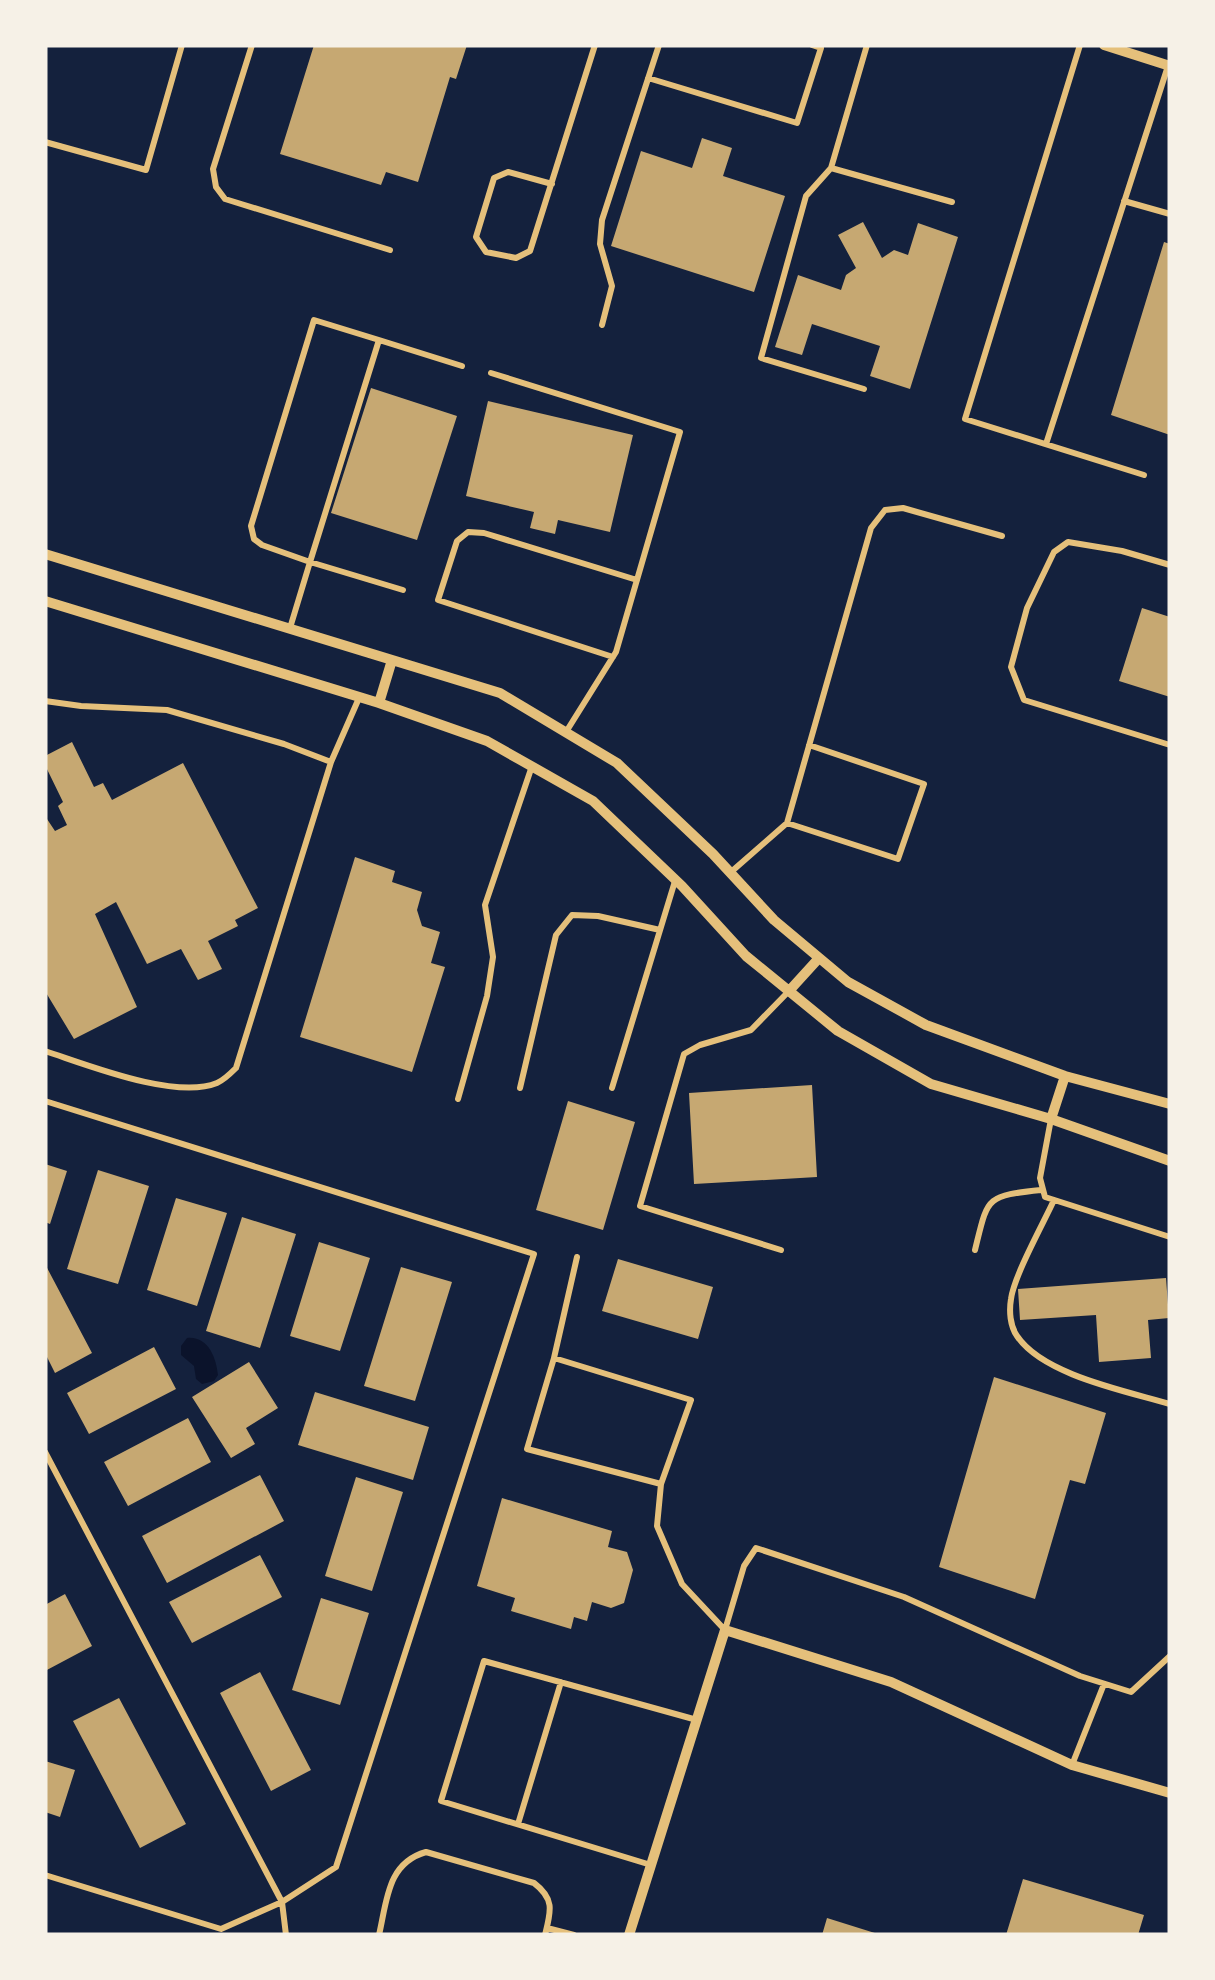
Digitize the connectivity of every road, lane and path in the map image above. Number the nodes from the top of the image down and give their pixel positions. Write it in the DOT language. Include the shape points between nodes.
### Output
graph roads {
  1 [pos="182,45"];
  2 [pos="252,45"];
  3 [pos="595,45"];
  4 [pos="658,45"];
  5 [pos="812,45"];
  6 [pos="867,45"];
  7 [pos="1080,45"];
  8 [pos="1104,45"];
  9 [pos="1169,66"];
  10 [pos="648,78"];
  11 [pos="45,142"];
  12 [pos="831,168"];
  13 [pos="552,184"];
  14 [pos="1124,201"];
  15 [pos="952,202"];
  16 [pos="1170,214"];
  17 [pos="390,250"];
  18 [pos="602,326"];
  19 [pos="379,340"];
  20 [pos="462,366"];
  21 [pos="491,374"];
  22 [pos="864,389"];
  23 [pos="1046,444"];
  24 [pos="1144,476"];
  25 [pos="1002,536"];
  26 [pos="45,554"];
  27 [pos="310,562"];
  28 [pos="1170,565"];
  29 [pos="637,580"];
  30 [pos="403,590"];
  31 [pos="45,601"];
  32 [pos="290,629"];
  33 [pos="614,657"];
  34 [pos="392,660"];
  35 [pos="360,697"];
  36 [pos="45,700"];
  37 [pos="379,703"];
  38 [pos="566,732"];
  39 [pos="1170,744"];
  40 [pos="809,746"];
  41 [pos="332,762"];
  42 [pos="532,766"];
  43 [pos="787,823"];
  44 [pos="730,872"];
  45 [pos="675,879"];
  46 [pos="660,930"];
  47 [pos="819,958"];
  48 [pos="788,991"];
  49 [pos="45,1051"];
  50 [pos="1064,1076"];
  51 [pos="520,1088"];
  52 [pos="612,1088"];
  53 [pos="458,1100"];
  54 [pos="45,1101"];
  55 [pos="1170,1104"];
  56 [pos="1051,1120"];
  57 [pos="1170,1161"];
  58 [pos="1042,1190"];
  59 [pos="1054,1200"];
  60 [pos="1170,1236"];
  61 [pos="781,1250"];
  62 [pos="975,1250"];
  63 [pos="578,1257"];
  64 [pos="554,1358"];
  65 [pos="1170,1404"];
  66 [pos="45,1452"];
  67 [pos="661,1484"];
  68 [pos="725,1630"];
  69 [pos="1170,1656"];
  70 [pos="561,1682"];
  71 [pos="1104,1684"];
  72 [pos="696,1720"];
  73 [pos="1072,1765"];
  74 [pos="1170,1793"];
  75 [pos="518,1824"];
  76 [pos="651,1864"];
  77 [pos="45,1875"];
  78 [pos="282,1902"];
  79 [pos="546,1932"];
  80 [pos="286,1935"];
  81 [pos="379,1935"];
  82 [pos="574,1935"];
  83 [pos="628,1935"];
  1 -- 11 [label="lane" via="146,170"];
  2 -- 17 [label="lane" via="214,169 216,187 225,199"];
  3 -- 13 [label="lane"];
  4 -- 10 [label="lane"];
  5 -- 10 [label="lane" via="821,48 796,123"];
  6 -- 12 [label="lane"];
  7 -- 23 [label="lane" via="965,418"];
  8 -- 9 [label="street"];
  9 -- 14 [label="lane"];
  10 -- 18 [label="lane" via="602,220 600,244 612,286"];
  12 -- 15 [label="lane"];
  12 -- 22 [label="lane" via="806,196 761,358"];
  13 -- 13 [label="lane" via="530,251 516,258 486,252 476,237 494,178 508,172"];
  14 -- 16 [label="lane"];
  14 -- 23 [label="lane"];
  19 -- 20 [label="lane"];
  19 -- 27 [label="lane"];
  19 -- 27 [label="lane" via="314,320 251,526 262,545"];
  21 -- 29 [label="lane" via="680,432"];
  23 -- 24 [label="lane"];
  25 -- 40 [label="lane" via="903,508 885,510 871,528"];
  26 -- 32 [label="street"];
  27 -- 30 [label="lane"];
  27 -- 32 [label="lane"];
  28 -- 39 [label="lane" via="1068,542 1054,552 1027,608 1011,667 1024,700"];
  29 -- 33 [label="lane"];
  29 -- 33 [label="lane" via="468,532 456,541 438,600"];
  31 -- 35 [label="street"];
  32 -- 34 [label="street"];
  33 -- 38 [label="lane"];
  34 -- 37 [label="street"];
  34 -- 38 [label="street" via="500,692"];
  35 -- 37 [label="street"];
  35 -- 41 [label="lane"];
  36 -- 41 [label="lane" via="167,710"];
  37 -- 42 [label="street" via="488,742"];
  38 -- 44 [label="street" via="618,763"];
  40 -- 43 [label="lane"];
  40 -- 43 [label="lane" via="924,784 898,859"];
  41 -- 49 [label="lane" via="236,1068 220,1082 182,1089"];
  42 -- 45 [label="street" via="593,801"];
  42 -- 53 [label="lane" via="486,906 494,957"];
  43 -- 44 [label="lane"];
  44 -- 47 [label="street"];
  45 -- 46 [label="lane"];
  45 -- 48 [label="street"];
  46 -- 51 [label="lane" via="572,915 556,935"];
  46 -- 52 [label="lane"];
  47 -- 48 [label="street"];
  47 -- 50 [label="street" via="926,1025"];
  48 -- 56 [label="street" via="838,1031 931,1084"];
  48 -- 61 [label="lane" via="751,1030 684,1054 640,1206"];
  50 -- 55 [label="street"];
  50 -- 56 [label="street"];
  54 -- 78 [label="lane" via="534,1254 336,1867"];
  56 -- 57 [label="street"];
  56 -- 58 [label="lane"];
  58 -- 59 [label="lane"];
  58 -- 62 [label="lane" via="993,1200"];
  59 -- 60 [label="lane"];
  59 -- 65 [label="lane" via="1011,1296 1016,1336 1040,1360"];
  63 -- 64 [label="lane"];
  64 -- 67 [label="lane" via="527,1449"];
  64 -- 67 [label="lane" via="692,1400"];
  66 -- 78 [label="lane"];
  67 -- 68 [label="lane" via="657,1526 682,1584"];
  68 -- 71 [label="lane" via="756,1548 904,1597"];
  68 -- 72 [label="street"];
  68 -- 73 [label="street" via="891,1682"];
  69 -- 71 [label="lane" via="1131,1692"];
  70 -- 72 [label="lane"];
  70 -- 75 [label="lane"];
  70 -- 75 [label="lane" via="484,1661 446,1783 441,1801"];
  71 -- 73 [label="lane"];
  72 -- 76 [label="street"];
  73 -- 74 [label="street"];
  75 -- 76 [label="lane"];
  76 -- 83 [label="street"];
  77 -- 78 [label="lane" via="221,1929"];
  78 -- 80 [label="lane"];
  79 -- 81 [label="lane" via="551,1904 534,1883 426,1852 398,1868"];
  79 -- 82 [label="lane"];
}
